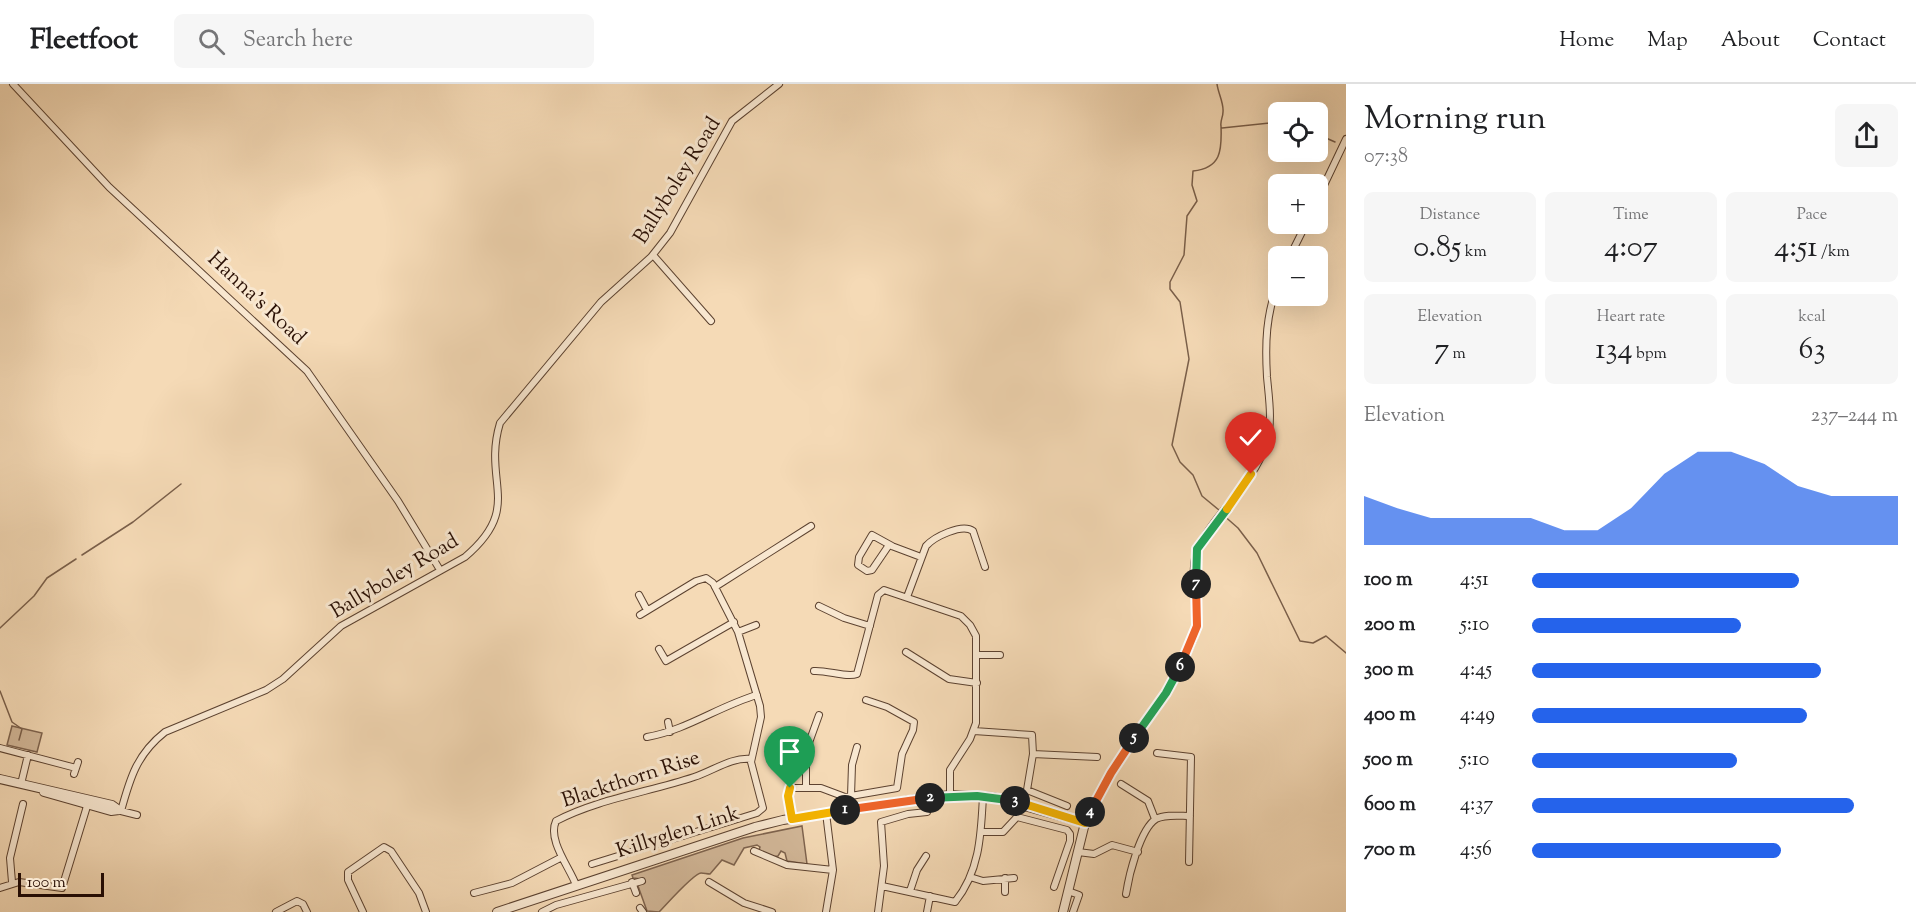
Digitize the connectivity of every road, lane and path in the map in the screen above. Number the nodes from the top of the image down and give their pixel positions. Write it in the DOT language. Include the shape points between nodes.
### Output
graph roads {
  1 [pos="13,84"];
  2 [pos="779,84"];
  3 [pos="1346,139"];
  4 [pos="1328,177"];
  5 [pos="653,255"];
  6 [pos="1272,306"];
  7 [pos="711,321"];
  8 [pos="811,525"];
  9 [pos="892,546"];
  10 [pos="921,557"];
  11 [pos="986,567"];
  12 [pos="440,570"];
  13 [pos="715,587"];
  14 [pos="639,595"];
  15 [pos="907,597"];
  16 [pos="819,606"];
  17 [pos="647,610"];
  18 [pos="640,615"];
  19 [pos="734,622"];
  20 [pos="756,625"];
  21 [pos="870,626"];
  22 [pos="738,632"];
  23 [pos="659,649"];
  24 [pos="906,652"];
  25 [pos="978,655"];
  26 [pos="1000,655"];
  27 [pos="814,671"];
  28 [pos="977,683"];
  29 [pos="758,698"];
  30 [pos="866,700"];
  31 [pos="819,715"];
  32 [pos="668,722"];
  33 [pos="974,730"];
  34 [pos="670,732"];
  35 [pos="647,737"];
  36 [pos="857,747"];
  37 [pos="0,748"];
  38 [pos="1157,753"];
  39 [pos="1033,754"];
  40 [pos="28,755"];
  41 [pos="1097,757"];
  42 [pos="751,759"];
  43 [pos="76,768"];
  44 [pos="0,778"];
  45 [pos="21,784"];
  46 [pos="1121,784"];
  47 [pos="806,787"];
  48 [pos="950,795"];
  49 [pos="851,796"];
  50 [pos="983,796"];
  51 [pos="88,802"];
  52 [pos="23,804"];
  53 [pos="1067,806"];
  54 [pos="120,811"];
  55 [pos="927,812"];
  56 [pos="826,813"];
  57 [pos="137,815"];
  58 [pos="1190,816"];
  59 [pos="792,819"];
  60 [pos="1155,819"];
  61 [pos="1085,823"];
  62 [pos="981,832"];
  63 [pos="754,851"];
  64 [pos="1078,852"];
  65 [pos="1138,852"];
  66 [pos="926,856"];
  67 [pos="562,857"];
  68 [pos="1188,862"];
  69 [pos="592,864"];
  70 [pos="833,870"];
  71 [pos="970,877"];
  72 [pos="1005,878"];
  73 [pos="1014,878"];
  74 [pos="642,880"];
  75 [pos="12,882"];
  76 [pos="632,882"];
  77 [pos="709,882"];
  78 [pos="576,885"];
  79 [pos="882,886"];
  80 [pos="1054,887"];
  81 [pos="0,888"];
  82 [pos="910,891"];
  83 [pos="1068,891"];
  84 [pos="1005,892"];
  85 [pos="474,893"];
  86 [pos="636,893"];
  87 [pos="1126,894"];
  88 [pos="930,896"];
  89 [pos="275,910"];
  90 [pos="509,910"];
  91 [pos="308,912"];
  92 [pos="363,912"];
  93 [pos="426,912"];
  94 [pos="497,912"];
  95 [pos="542,912"];
  96 [pos="772,912"];
  97 [pos="826,912"];
  98 [pos="878,912"];
  99 [pos="927,912"];
  100 [pos="1063,912"];
  101 [pos="1073,912"];
  1 -- 12 [label="street, Hanna's Road" via="109,187 307,370 398,501"];
  2 -- 5 [label="street, Ballyboley Road" via="732,121 670,233"];
  3 -- 4 [label="street"];
  5 -- 7 [label="street"];
  5 -- 12 [label="street, Ballyboley Road" via="601,302 500,423 493,444 498,493 495,523 478,546"];
  6 -- 61 [label="street" via="1266,332 1270,412 1267,442 1259,461 1195,555 1197,619 1175,678 1111,773"];
  8 -- 13 [label="street"];
  9 -- 9 [label="street" via="886,547 872,570 858,565 872,535"];
  9 -- 10 [label="street"];
  10 -- 11 [label="street" via="932,540 968,528 974,532"];
  10 -- 15 [label="street"];
  12 -- 54 [label="street, Ballyboley Road" via="341,626 266,690 165,732 142,753 127,776"];
  13 -- 17 [label="street" via="706,578 696,581"];
  13 -- 19 [label="street"];
  14 -- 17 [label="street"];
  15 -- 21 [label="street" via="881,591"];
  15 -- 25 [label="street" via="965,620 975,634"];
  16 -- 21 [label="street"];
  17 -- 18 [label="street"];
  19 -- 22 [label="street"];
  19 -- 23 [label="street" via="666,661"];
  20 -- 22 [label="street"];
  21 -- 27 [label="street" via="857,674"];
  22 -- 29 [label="street"];
  24 -- 28 [label="street" via="952,680"];
  25 -- 26 [label="street"];
  25 -- 28 [label="street"];
  28 -- 33 [label="street"];
  29 -- 34 [label="street" via="739,700"];
  29 -- 42 [label="street" via="761,717"];
  30 -- 49 [label="street" via="910,718 914,727 902,754 897,788"];
  31 -- 47 [label="street" via="806,751"];
  32 -- 34 [label="street"];
  33 -- 39 [label="street" via="1029,733"];
  33 -- 48 [label="street" via="950,770"];
  34 -- 35 [label="street"];
  36 -- 49 [label="street"];
  37 -- 40 [label="street"];
  38 -- 58 [label="street" via="1191,758"];
  39 -- 41 [label="street"];
  39 -- 53 [label="street" via="1027,790"];
  40 -- 43 [label="street"];
  40 -- 45 [label="street"];
  42 -- 67 [label="street, Blackthorn Rise" via="735,760 704,774 589,807 559,820 554,827"];
  42 -- 69 [label="street" via="763,805 761,811"];
  44 -- 45 [label="street"];
  45 -- 51 [label="street"];
  46 -- 60 [label="street" via="1148,801"];
  47 -- 49 [label="street"];
  47 -- 59 [label="street" via="788,790"];
  48 -- 50 [label="street, Killyglen Link"];
  48 -- 56 [label="street, Killyglen Link"];
  50 -- 61 [label="street, Killyglen Link" via="1015,801"];
  50 -- 62 [label="street"];
  51 -- 54 [label="street"];
  51 -- 75 [label="street" via="62,888"];
  52 -- 75 [label="street" via="10,858"];
  54 -- 57 [label="street"];
  55 -- 79 [label="street" via="881,822"];
  56 -- 59 [label="street, Killyglen Link"];
  56 -- 70 [label="street"];
  58 -- 60 [label="street"];
  58 -- 68 [label="street"];
  59 -- 78 [label="street, Killyglen Link" via="755,827"];
  60 -- 65 [label="street"];
  61 -- 64 [label="street"];
  62 -- 71 [label="street"];
  62 -- 80 [label="street" via="1004,832 1017,818 1067,830 1070,841"];
  63 -- 70 [label="street" via="787,865"];
  64 -- 65 [label="street" via="1094,854 1112,845"];
  64 -- 83 [label="street"];
  65 -- 87 [label="street"];
  66 -- 82 [label="street"];
  67 -- 78 [label="street, Blackthorn Rise"];
  67 -- 85 [label="street" via="512,883"];
  70 -- 97 [label="street"];
  71 -- 72 [label="street" via="983,881"];
  71 -- 88 [label="street" via="955,902"];
  72 -- 73 [label="street"];
  72 -- 84 [label="street"];
  74 -- 76 [label="street"];
  75 -- 81 [label="street"];
  76 -- 86 [label="street"];
  76 -- 95 [label="street"];
  77 -- 96 [label="street" via="744,903"];
  78 -- 90 [label="street, Killyglen Link"];
  79 -- 82 [label="street"];
  79 -- 98 [label="street"];
  82 -- 88 [label="street"];
  83 -- 100 [label="street"];
  83 -- 101 [label="street" via="1079,895"];
  88 -- 99 [label="street"];
  89 -- 91 [label="street" via="297,901"];
  90 -- 94 [label="street, Killyglen Link"];
  92 -- 93 [label="street" via="348,871 382,847 391,851"];
}
